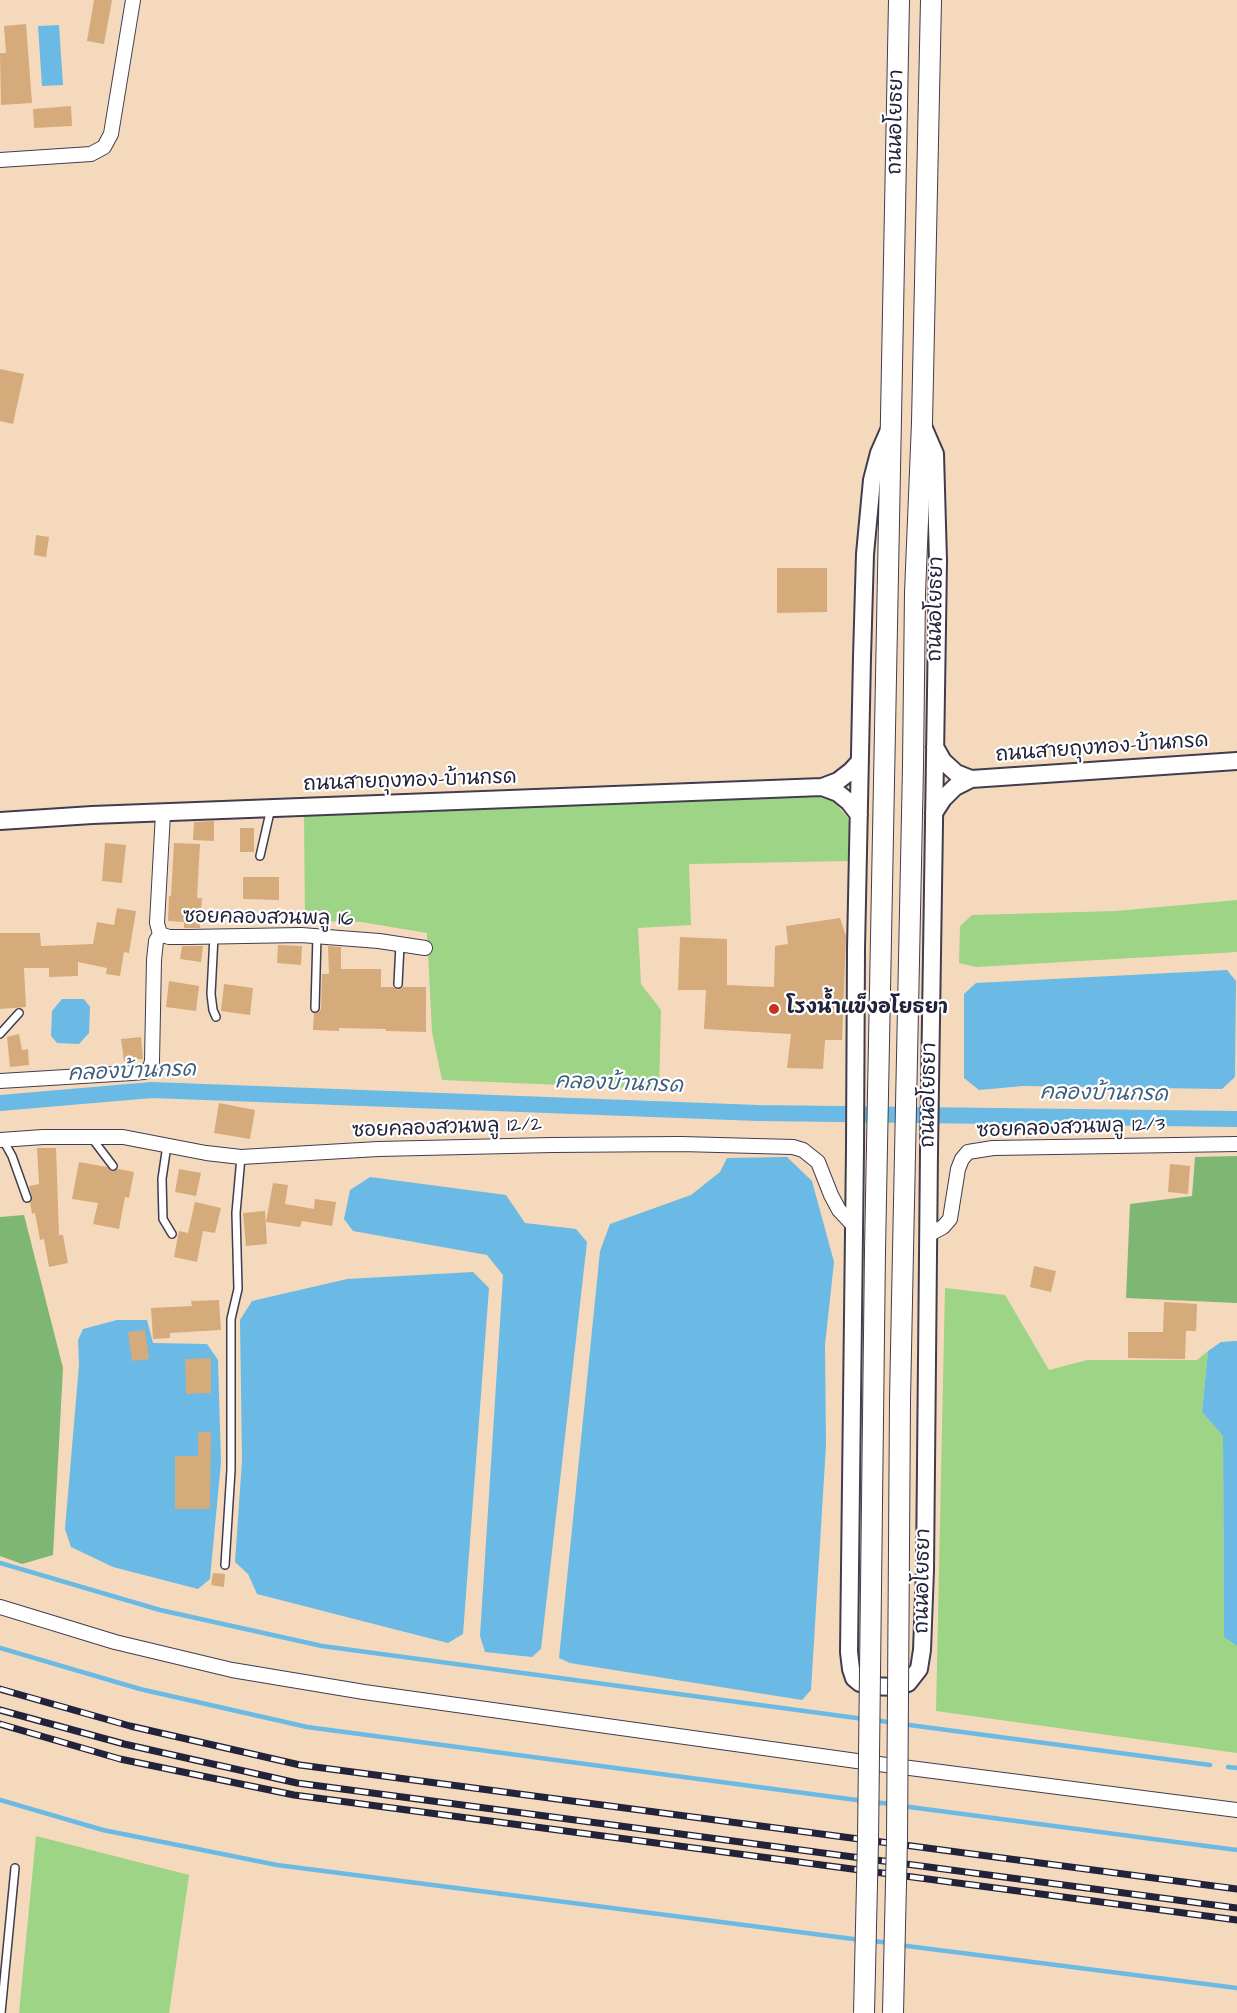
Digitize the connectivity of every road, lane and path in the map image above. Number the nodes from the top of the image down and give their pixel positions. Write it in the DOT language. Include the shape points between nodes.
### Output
graph roads {
  1 [pos="133,0"];
  2 [pos="899,0"];
  3 [pos="931,0"];
  4 [pos="0,160"];
  5 [pos="922,423"];
  6 [pos="892,424"];
  7 [pos="935,747"];
  8 [pos="860,761"];
  9 [pos="1237,761"];
  10 [pos="971,779"];
  11 [pos="822,787"];
  12 [pos="271,808"];
  13 [pos="163,813"];
  14 [pos="934,813"];
  15 [pos="859,815"];
  16 [pos="0,821"];
  17 [pos="260,856"];
  18 [pos="160,934"];
  19 [pos="214,936"];
  20 [pos="317,936"];
  21 [pos="400,945"];
  22 [pos="425,948"];
  23 [pos="398,984"];
  24 [pos="315,1008"];
  25 [pos="19,1013"];
  26 [pos="216,1017"];
  27 [pos="0,1034"];
  28 [pos="0,1081"];
  29 [pos="91,1137"];
  30 [pos="2,1140"];
  31 [pos="1237,1144"];
  32 [pos="167,1145"];
  33 [pos="241,1157"];
  34 [pos="113,1166"];
  35 [pos="27,1197"];
  36 [pos="854,1226"];
  37 [pos="172,1234"];
  38 [pos="928,1235"];
  39 [pos="225,1565"];
  40 [pos="0,1607"];
  41 [pos="1237,1810"];
  42 [pos="15,1868"];
  43 [pos="1,2013"];
  44 [pos="864,2013"];
  45 [pos="893,2013"];
  1 -- 4 [label="street" via="111,134 104,147 91,154"];
  2 -- 6 [label="main road, ถนนอโยธยา"];
  3 -- 5 [label="main road, ถนนอโยธยา"];
  5 -- 7 [label="street, ถนนอโยธยา" via="935,454"];
  5 -- 45 [label="main road, ถนนอโยธยา, bridge" via="915,593 900,1411"];
  6 -- 8 [label="street, ถนนอโยธยา" via="876,461 865,554"];
  6 -- 44 [label="main road, ถนนอโยธยา, bridge"];
  7 -- 10 [label="street, ถนนสายถุงทอง-บ้านกรด" via="956,773"];
  7 -- 14 [label="street, ถนนอโยธยา"];
  8 -- 11 [label="street, ถนนสายถุงทอง-บ้านกรด" via="838,781"];
  8 -- 15 [label="street, ถนนอโยธยา"];
  9 -- 10 [label="street, ถนนสายถุงทอง-บ้านกรด"];
  10 -- 14 [label="street, ถนนสายถุงทอง-บ้านกรด" via="943,799"];
  11 -- 12 [label="street, ถนนสายถุงทอง-บ้านกรด"];
  11 -- 15 [label="street" via="838,793"];
  12 -- 13 [label="street, ถนนสายถุงทอง-บ้านกรด"];
  12 -- 17 [label="lane"];
  13 -- 16 [label="street, ถนนสายถุงทอง-บ้านกรด"];
  13 -- 18 [label="street, ซอยคลองสวนพลู 16" via="156,923"];
  14 -- 38 [label="street, ถนนอโยธยา"];
  15 -- 36 [label="street, ถนนอโยธยา"];
  18 -- 19 [label="street, ซอยคลองสวนพลู 16"];
  18 -- 28 [label="street" via="154,960 150,1068 122,1074"];
  19 -- 20 [label="street, ซอยคลองสวนพลู 16"];
  19 -- 26 [label="lane" via="211,994"];
  20 -- 21 [label="street, ซอยคลองสวนพลู 16"];
  20 -- 24 [label="lane"];
  21 -- 22 [label="street, ซอยคลองสวนพลู 16"];
  21 -- 23 [label="lane"];
  25 -- 27 [label="lane"];
  29 -- 30 [label="street, ซอยคลองสวนพลู 12/2"];
  29 -- 32 [label="street, ซอยคลองสวนพลู 12/2" via="123,1137"];
  29 -- 34 [label="lane"];
  30 -- 35 [label="lane"];
  31 -- 38 [label="street, ซอยคลองสวนพลู 12/3" via="968,1152 958,1168 950,1219"];
  32 -- 33 [label="street, ซอยคลองสวนพลู 12/2"];
  32 -- 37 [label="lane" via="162,1179 164,1219"];
  33 -- 36 [label="street, ซอยคลองสวนพลู 12/2" via="552,1145 793,1147 818,1162 835,1203"];
  33 -- 39 [label="lane" via="236,1213 238,1289 231,1319 231,1470"];
  36 -- 38 [label="street, ถนนอโยธยา" via="849,1652 854,1678 869,1686 896,1687 908,1683 919,1669 922,1650"];
  40 -- 41 [label="street" via="115,1642 243,1672 871,1763"];
  42 -- 43 [label="lane"];
}
